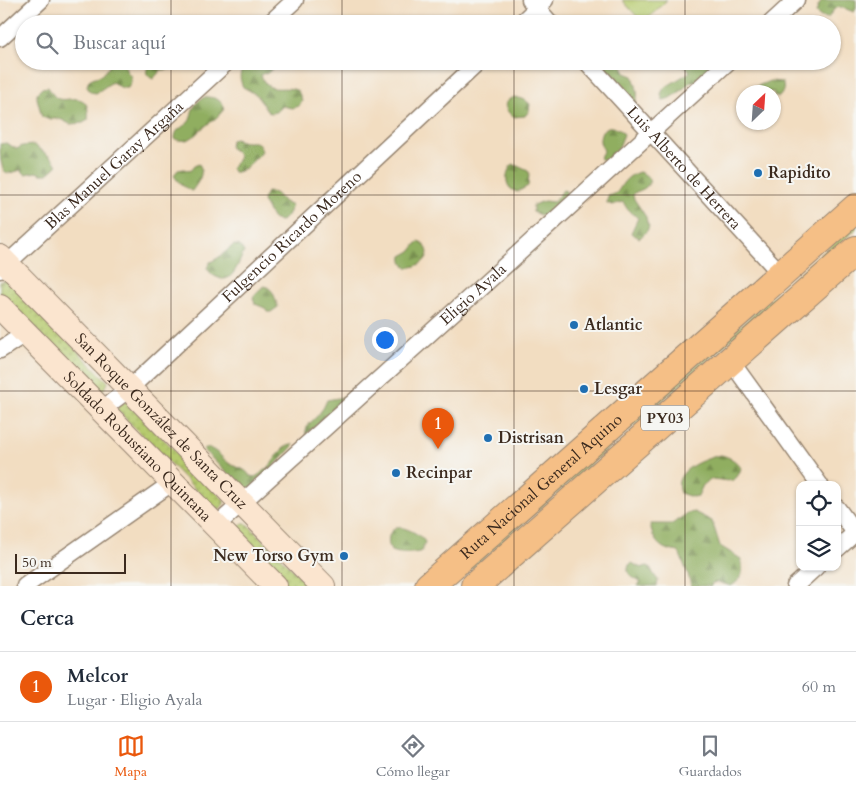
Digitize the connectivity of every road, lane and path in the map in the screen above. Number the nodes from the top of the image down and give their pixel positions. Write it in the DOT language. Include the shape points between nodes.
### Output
graph roads {
  1 [pos="41,0"];
  2 [pos="295,0"];
  3 [pos="796,0"];
  4 [pos="537,3"];
  5 [pos="25,15"];
  6 [pos="279,15"];
  7 [pos="527,15"];
  8 [pos="545,15"];
  9 [pos="780,15"];
  10 [pos="15,24"];
  11 [pos="0,38"];
  12 [pos="218,70"];
  13 [pos="470,70"];
  14 [pos="594,70"];
  15 [pos="719,70"];
  16 [pos="651,132"];
  17 [pos="856,208"];
  18 [pos="856,250"];
  19 [pos="2,264"];
  20 [pos="782,274"];
  21 [pos="0,307"];
  22 [pos="26,333"];
  23 [pos="0,350"];
  24 [pos="730,360"];
  25 [pos="129,389"];
  26 [pos="102,410"];
  27 [pos="817,481"];
  28 [pos="172,482"];
  29 [pos="242,503"];
  30 [pos="841,513"];
  31 [pos="216,526"];
  32 [pos="856,533"];
  33 [pos="841,546"];
  34 [pos="811,571"];
  35 [pos="25,586"];
  36 [pos="275,586"];
  37 [pos="323,586"];
  38 [pos="429,586"];
  39 [pos="475,586"];
  40 [pos="794,586"];
  1 -- 5 [label="street"];
  2 -- 6 [label="street"];
  3 -- 9 [label="street"];
  4 -- 7 [label="street"];
  4 -- 8 [label="street"];
  10 -- 11 [label="street"];
  12 -- 19 [label="street, Blas Manuel Garay Argaña"];
  13 -- 25 [label="street, Fulgencio Ricardo Moreno"];
  14 -- 16 [label="street, Luis Alberto de Herrera"];
  15 -- 16 [label="street, Eligio Ayala"];
  16 -- 20 [label="street, Luis Alberto de Herrera"];
  16 -- 29 [label="street, Eligio Ayala"];
  17 -- 20 [label="highway, Ruta Nacional General Aquino / PY03"];
  18 -- 24 [label="highway, Ruta Nacional General Aquino / PY03"];
  19 -- 25 [label="street, San Roque González de Santa Cruz"];
  20 -- 38 [label="highway, Ruta Nacional General Aquino / PY03"];
  21 -- 22 [label="street, Soldado Robustiano Quintana"];
  22 -- 23 [label="street"];
  22 -- 26 [label="street, Soldado Robustiano Quintana"];
  24 -- 27 [label="street"];
  24 -- 39 [label="highway, Ruta Nacional General Aquino / PY03"];
  25 -- 26 [label="street, Fulgencio Ricardo Moreno"];
  25 -- 29 [label="street, San Roque González de Santa Cruz"];
  26 -- 28 [label="street, Soldado Robustiano Quintana"];
  28 -- 31 [label="street, Soldado Robustiano Quintana"];
  28 -- 35 [label="street"];
  29 -- 31 [label="street, Eligio Ayala"];
  29 -- 37 [label="street, San Roque González de Santa Cruz"];
  30 -- 32 [label="street"];
  31 -- 36 [label="street, Soldado Robustiano Quintana"];
  32 -- 33 [label="street"];
  34 -- 40 [label="street"];
}
